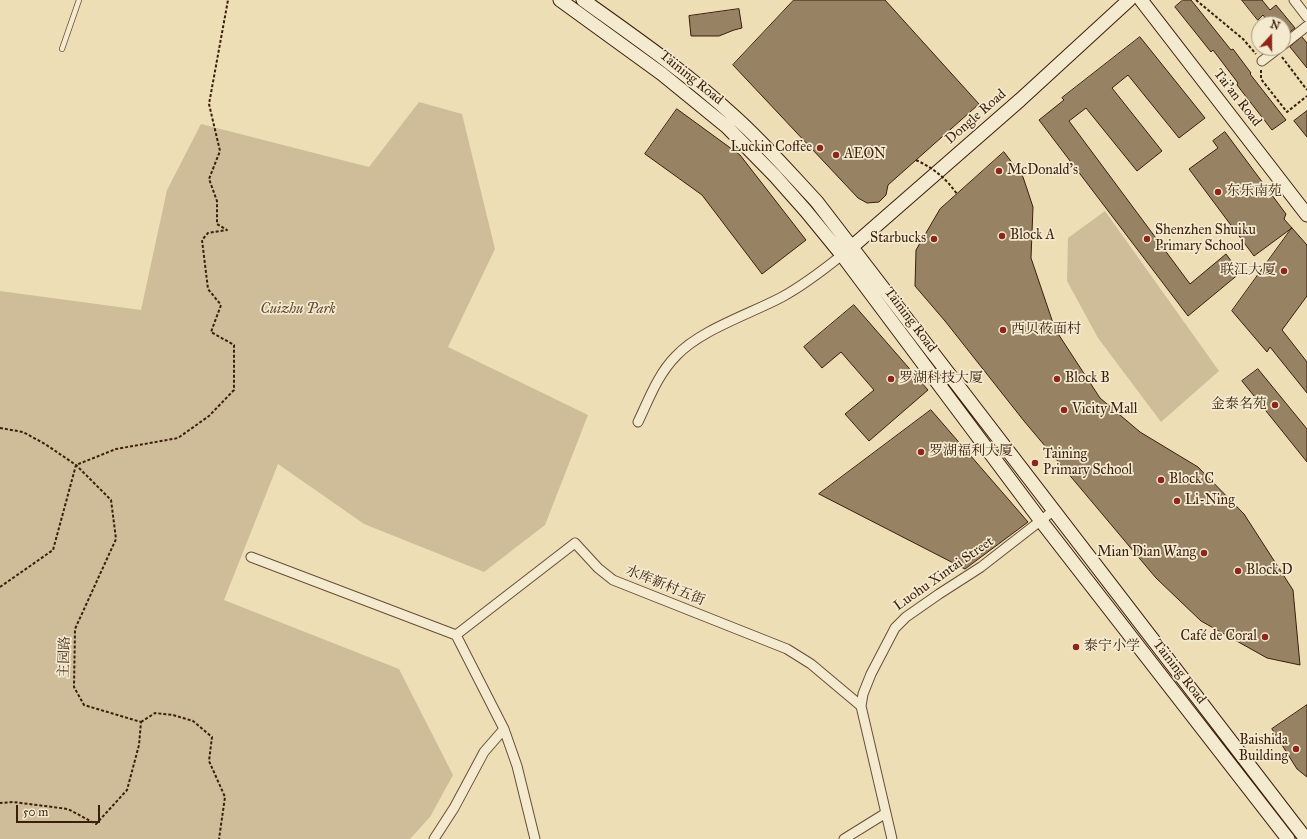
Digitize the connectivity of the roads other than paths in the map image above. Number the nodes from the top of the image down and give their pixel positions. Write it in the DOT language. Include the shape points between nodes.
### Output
graph roads {
  1 [pos="79,0"];
  2 [pos="560,0"];
  3 [pos="583,0"];
  4 [pos="1129,0"];
  5 [pos="1141,0"];
  6 [pos="1294,0"];
  7 [pos="1307,17"];
  8 [pos="1307,26"];
  9 [pos="1291,39"];
  10 [pos="62,50"];
  11 [pos="1269,56"];
  12 [pos="1262,61"];
  13 [pos="1307,215"];
  14 [pos="852,247"];
  15 [pos="842,255"];
  16 [pos="638,422"];
  17 [pos="1053,511"];
  18 [pos="1041,520"];
  19 [pos="252,557"];
  20 [pos="456,635"];
  21 [pos="861,706"];
  22 [pos="504,729"];
  23 [pos="886,813"];
  24 [pos="434,839"];
  25 [pos="535,839"];
  26 [pos="844,839"];
  27 [pos="892,839"];
  28 [pos="1288,839"];
  29 [pos="1306,839"];
  1 -- 10 [label="lane"];
  2 -- 15 [label="main road, Taining Road" via="662,74 726,127 775,176"];
  3 -- 14 [label="main road, Taining Road" via="669,63 735,117 812,197"];
  4 -- 14 [label="main road, Dongle Road" via="1020,100"];
  5 -- 13 [label="main road, Tai'an Road"];
  6 -- 7 [label="street"];
  8 -- 9 [label="street"];
  11 -- 12 [label="street"];
  14 -- 15 [label="main road, Dongle Road"];
  14 -- 17 [label="main road, Taining Road"];
  15 -- 16 [label="street" via="812,279 705,335 677,354 655,385"];
  15 -- 18 [label="main road, Taining Road"];
  17 -- 18 [label="street, Luohu Xintai Street"];
  17 -- 29 [label="main road, Taining Road"];
  18 -- 21 [label="street, Luohu Xintai Street" via="981,567 906,617 895,628 871,674"];
  18 -- 28 [label="main road, Taining Road"];
  19 -- 20 [label="street"];
  20 -- 21 [label="street, 水库新村五街" via="575,543 613,580 787,649 811,664"];
  20 -- 22 [label="street"];
  21 -- 23 [label="street, Luohu Xintai Street"];
  22 -- 24 [label="street" via="484,752"];
  22 -- 25 [label="street" via="517,766"];
  23 -- 26 [label="street"];
  23 -- 27 [label="street, Luohu Xintai Street"];
}
